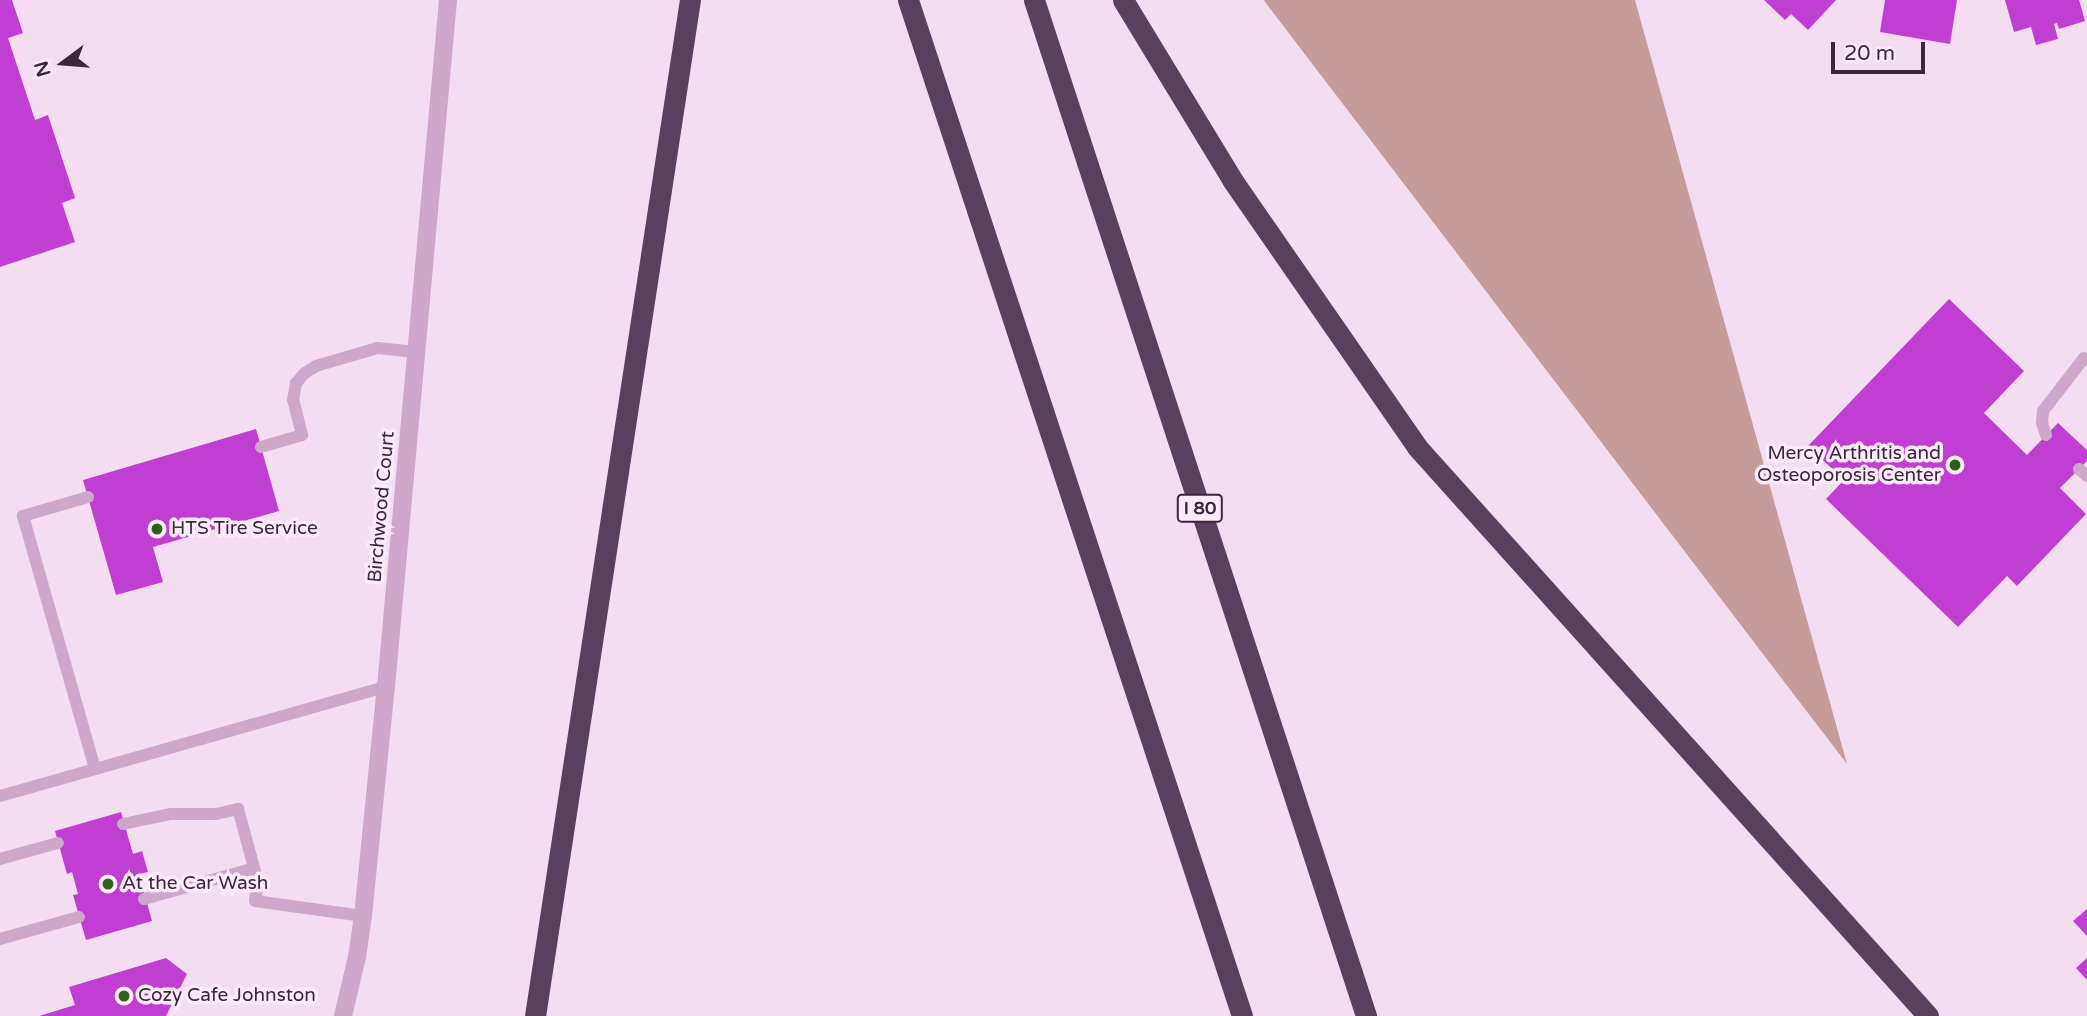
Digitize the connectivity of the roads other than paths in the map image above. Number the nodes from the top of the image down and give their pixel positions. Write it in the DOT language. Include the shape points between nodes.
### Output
graph roads {
  1 [pos="448,0"];
  2 [pos="690,0"];
  3 [pos="908,0"];
  4 [pos="1034,0"];
  5 [pos="1123,0"];
  6 [pos="417,352"];
  7 [pos="2084,358"];
  8 [pos="2046,435"];
  9 [pos="261,447"];
  10 [pos="88,497"];
  11 [pos="386,687"];
  12 [pos="95,769"];
  13 [pos="0,796"];
  14 [pos="123,824"];
  15 [pos="58,843"];
  16 [pos="0,859"];
  17 [pos="254,867"];
  18 [pos="144,899"];
  19 [pos="363,916"];
  20 [pos="79,917"];
  21 [pos="0,939"];
  22 [pos="343,1016"];
  23 [pos="535,1016"];
  24 [pos="1241,1016"];
  25 [pos="1366,1016"];
  26 [pos="1928,1016"];
  1 -- 6 [label="street, Birchwood Court"];
  2 -- 23 [label="highway"];
  3 -- 24 [label="highway"];
  4 -- 25 [label="highway, I 80"];
  5 -- 26 [label="highway" via="1233,181 1417,447"];
  6 -- 9 [label="lane" via="377,348 316,366 296,383 293,400 303,435"];
  6 -- 11 [label="street, Birchwood Court"];
  7 -- 8 [label="lane" via="2043,411"];
  10 -- 12 [label="lane" via="23,516"];
  11 -- 12 [label="lane"];
  11 -- 19 [label="street, Birchwood Court"];
  12 -- 13 [label="lane"];
  14 -- 17 [label="lane" via="172,814 238,809"];
  15 -- 16 [label="lane"];
  17 -- 18 [label="lane"];
  17 -- 19 [label="lane" via="258,882 255,901"];
  19 -- 22 [label="street, Birchwood Court"];
  20 -- 21 [label="lane"];
}
